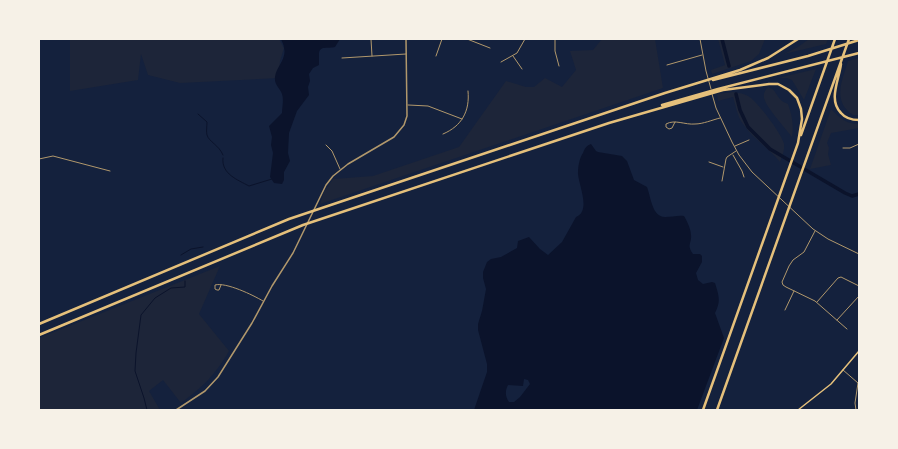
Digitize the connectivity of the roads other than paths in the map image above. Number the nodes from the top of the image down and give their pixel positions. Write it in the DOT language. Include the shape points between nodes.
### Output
graph roads {
  1 [pos="371,39"];
  2 [pos="406,39"];
  3 [pos="442,39"];
  4 [pos="467,39"];
  5 [pos="525,39"];
  6 [pos="555,39"];
  7 [pos="700,39"];
  8 [pos="798,39"];
  9 [pos="835,39"];
  10 [pos="849,39"];
  11 [pos="859,40"];
  12 [pos="490,48"];
  13 [pos="859,53"];
  14 [pos="406,54"];
  15 [pos="703,55"];
  16 [pos="372,56"];
  17 [pos="436,56"];
  18 [pos="513,56"];
  19 [pos="342,58"];
  20 [pos="842,58"];
  21 [pos="501,62"];
  22 [pos="667,65"];
  23 [pos="559,66"];
  24 [pos="522,69"];
  25 [pos="715,79"];
  26 [pos="718,90"];
  27 [pos="468,91"];
  28 [pos="407,105"];
  29 [pos="721,118"];
  30 [pos="462,119"];
  31 [pos="859,120"];
  32 [pos="675,122"];
  33 [pos="443,134"];
  34 [pos="749,140"];
  35 [pos="798,143"];
  36 [pos="859,144"];
  37 [pos="326,145"];
  38 [pos="734,146"];
  39 [pos="843,148"];
  40 [pos="737,151"];
  41 [pos="732,154"];
  42 [pos="39,159"];
  43 [pos="709,162"];
  44 [pos="724,168"];
  45 [pos="340,170"];
  46 [pos="110,171"];
  47 [pos="744,177"];
  48 [pos="722,181"];
  49 [pos="815,230"];
  50 [pos="859,254"];
  51 [pos="221,285"];
  52 [pos="859,286"];
  53 [pos="794,291"];
  54 [pos="859,296"];
  55 [pos="263,301"];
  56 [pos="816,302"];
  57 [pos="785,310"];
  58 [pos="837,321"];
  59 [pos="39,324"];
  60 [pos="847,329"];
  61 [pos="39,335"];
  62 [pos="859,351"];
  63 [pos="843,370"];
  64 [pos="859,386"];
  65 [pos="176,410"];
  66 [pos="703,410"];
  67 [pos="716,410"];
  68 [pos="798,410"];
  69 [pos="856,410"];
  1 -- 16 [label="street"];
  2 -- 14 [label="street"];
  3 -- 17 [label="street"];
  4 -- 12 [label="street"];
  5 -- 18 [label="street" via="520,50"];
  6 -- 23 [label="street"];
  7 -- 15 [label="street"];
  8 -- 25 [label="highway" via="761,62"];
  9 -- 35 [label="highway"];
  10 -- 20 [label="highway"];
  11 -- 25 [label="highway"];
  13 -- 26 [label="highway"];
  14 -- 16 [label="street"];
  14 -- 28 [label="street"];
  15 -- 22 [label="street"];
  15 -- 29 [label="street" via="716,108"];
  16 -- 19 [label="street"];
  18 -- 21 [label="street"];
  18 -- 24 [label="street"];
  20 -- 31 [label="highway" via="835,102 843,115"];
  20 -- 67 [label="highway"];
  25 -- 59 [label="highway" via="323,206"];
  26 -- 35 [label="highway" via="769,84 778,84 786,88 795,96 801,107"];
  26 -- 61 [label="highway" via="316,220"];
  27 -- 30 [label="street" via="468,105"];
  28 -- 30 [label="street" via="428,106"];
  28 -- 45 [label="street" via="406,121 394,137"];
  29 -- 32 [label="street" via="697,124"];
  29 -- 38 [label="street"];
  30 -- 33 [label="street" via="455,128"];
  32 -- 32 [label="street" via="672,128 666,128 667,123"];
  34 -- 38 [label="street"];
  35 -- 66 [label="highway"];
  36 -- 39 [label="street"];
  37 -- 45 [label="street" via="332,151"];
  38 -- 40 [label="street"];
  40 -- 41 [label="street"];
  40 -- 49 [label="street" via="752,172"];
  41 -- 44 [label="street" via="726,160"];
  41 -- 47 [label="street"];
  42 -- 46 [label="street" via="53,156"];
  43 -- 44 [label="street"];
  44 -- 48 [label="street"];
  45 -- 55 [label="street" via="326,185 293,253"];
  49 -- 50 [label="street"];
  49 -- 53 [label="street" via="804,252 789,266 782,282"];
  51 -- 55 [label="street" via="244,291"];
  52 -- 56 [label="street" via="841,277 838,278"];
  53 -- 56 [label="street"];
  53 -- 57 [label="street"];
  54 -- 58 [label="street"];
  55 -- 65 [label="street" via="252,323 212,384"];
  56 -- 58 [label="street"];
  58 -- 60 [label="street"];
  62 -- 63 [label="main road"];
  63 -- 64 [label="street"];
  63 -- 68 [label="main road" via="831,384"];
  64 -- 69 [label="street"];
}
